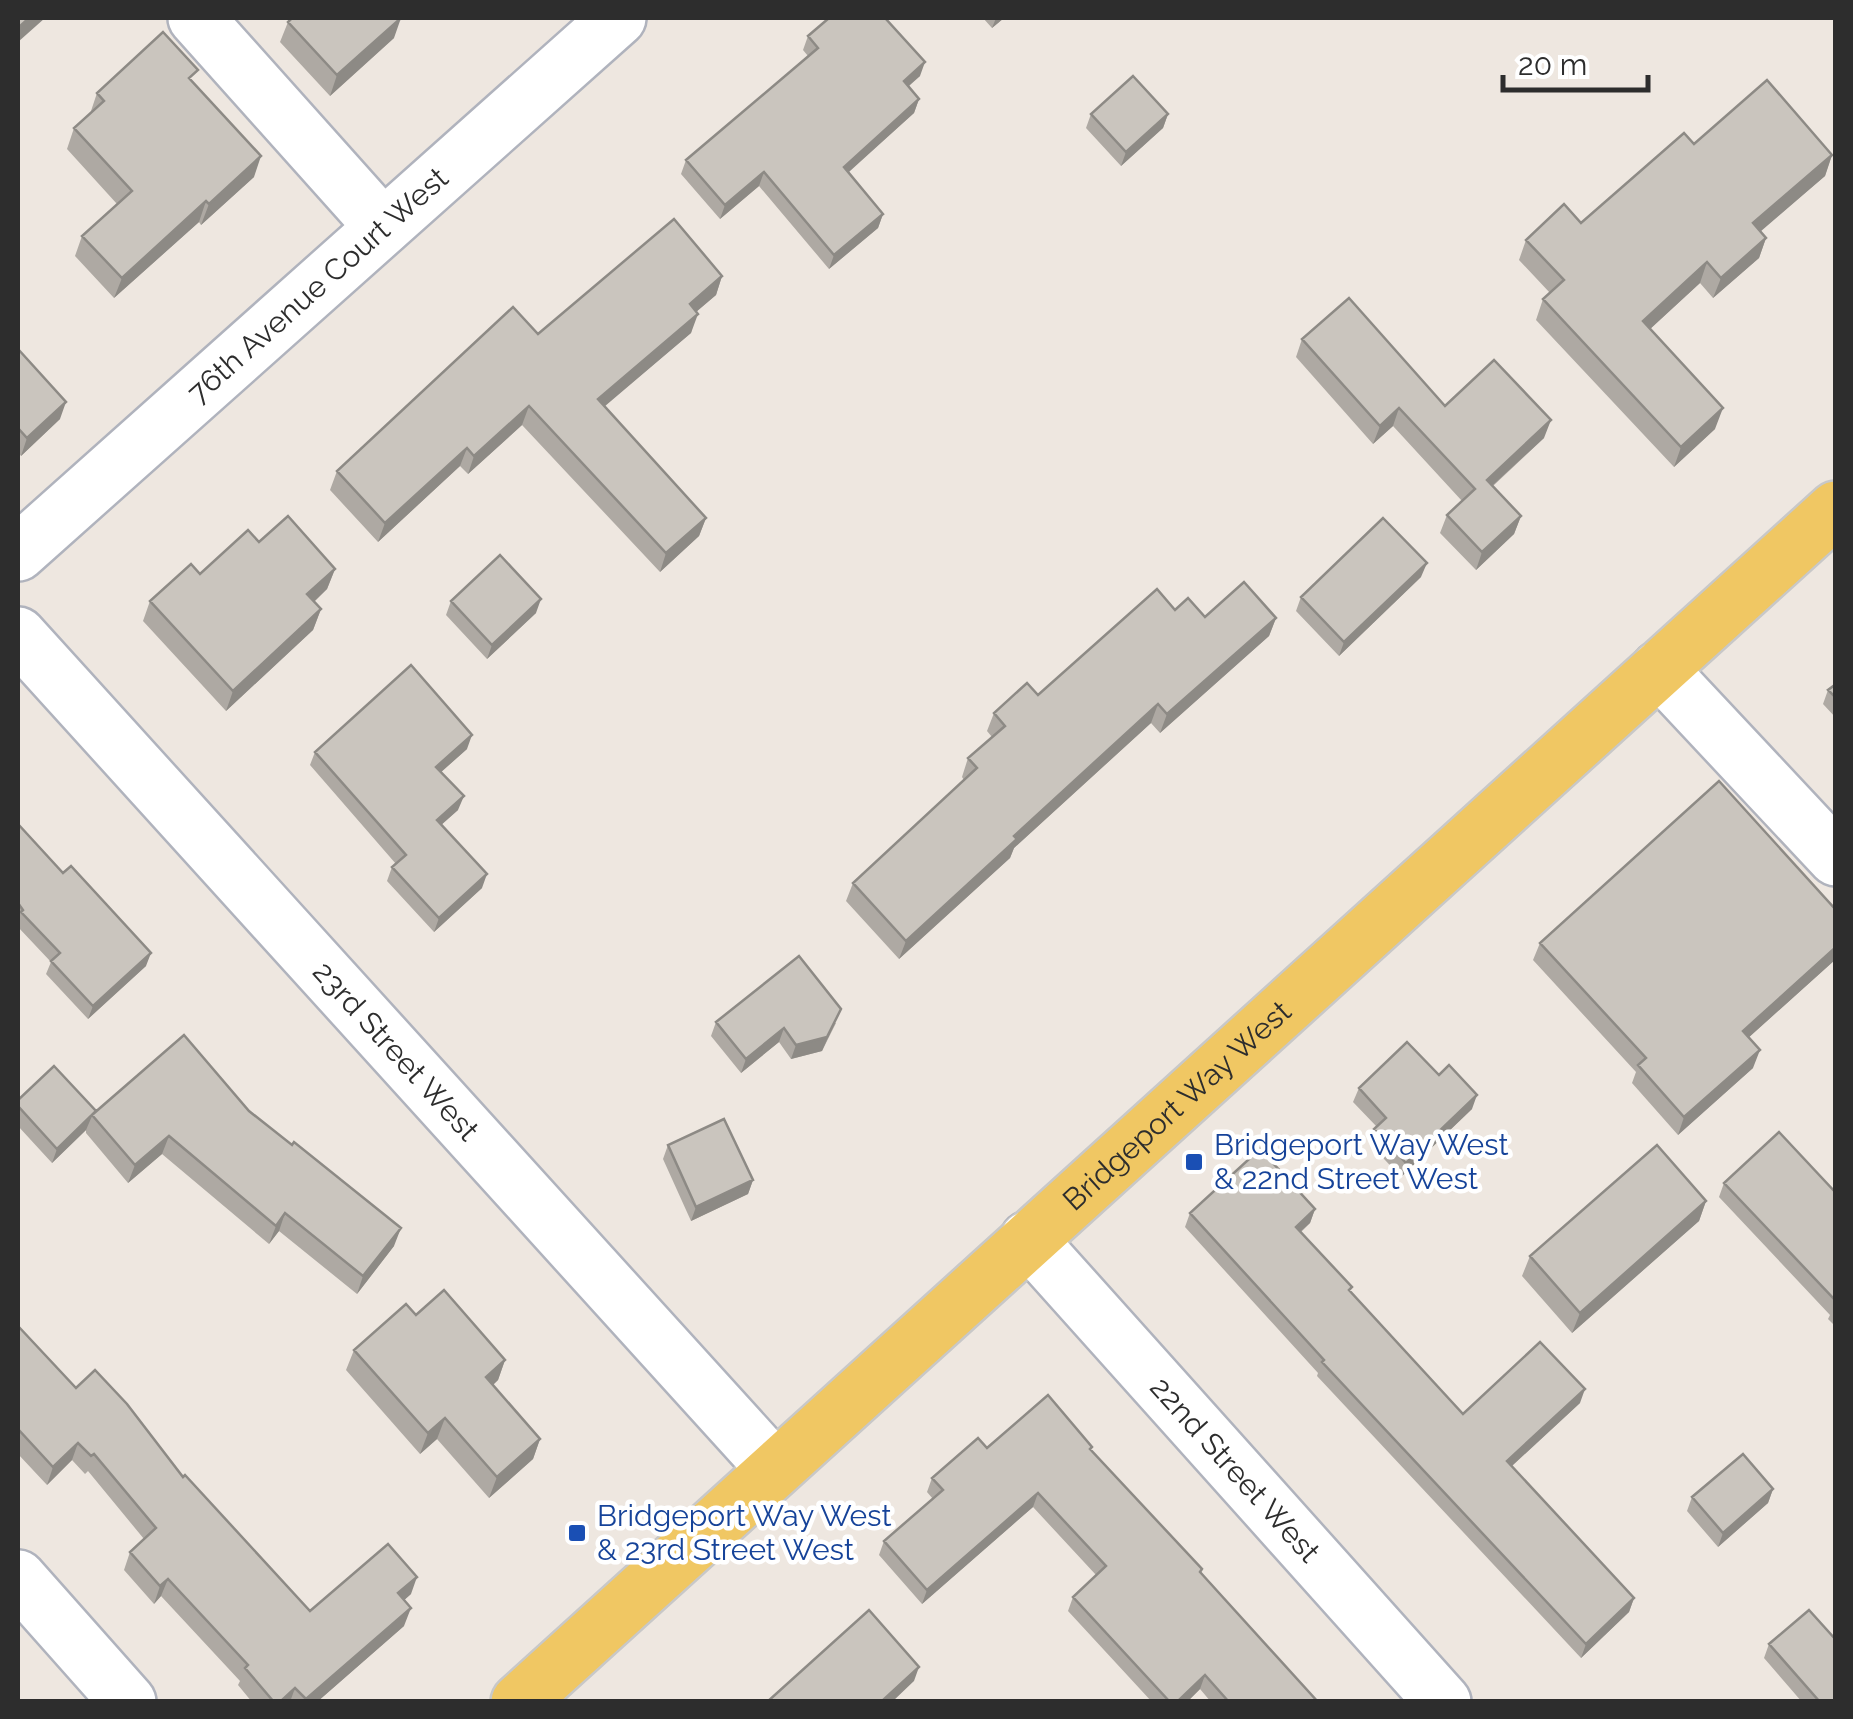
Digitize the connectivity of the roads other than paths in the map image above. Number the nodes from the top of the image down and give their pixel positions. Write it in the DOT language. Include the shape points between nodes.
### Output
graph roads {
  1 [pos="196,18"];
  2 [pos="618,18"];
  3 [pos="383,227"];
  4 [pos="1836,509"];
  5 [pos="18,553"];
  6 [pos="18,635"];
  7 [pos="1658,669"];
  8 [pos="1836,858"];
  9 [pos="1028,1238"];
  10 [pos="774,1468"];
  11 [pos="18,1578"];
  12 [pos="128,1702"];
  13 [pos="519,1702"];
  14 [pos="1443,1702"];
  1 -- 3 [label="street"];
  2 -- 3 [label="street, 76th Avenue Court West"];
  3 -- 5 [label="street, 76th Avenue Court West"];
  4 -- 7 [label="main road, Bridgeport Way West"];
  6 -- 10 [label="street, 23rd Street West"];
  7 -- 8 [label="street"];
  7 -- 9 [label="main road, Bridgeport Way West"];
  9 -- 10 [label="main road, Bridgeport Way West"];
  9 -- 14 [label="street, 22nd Street West"];
  10 -- 13 [label="main road, Bridgeport Way West"];
  11 -- 12 [label="street"];
}
